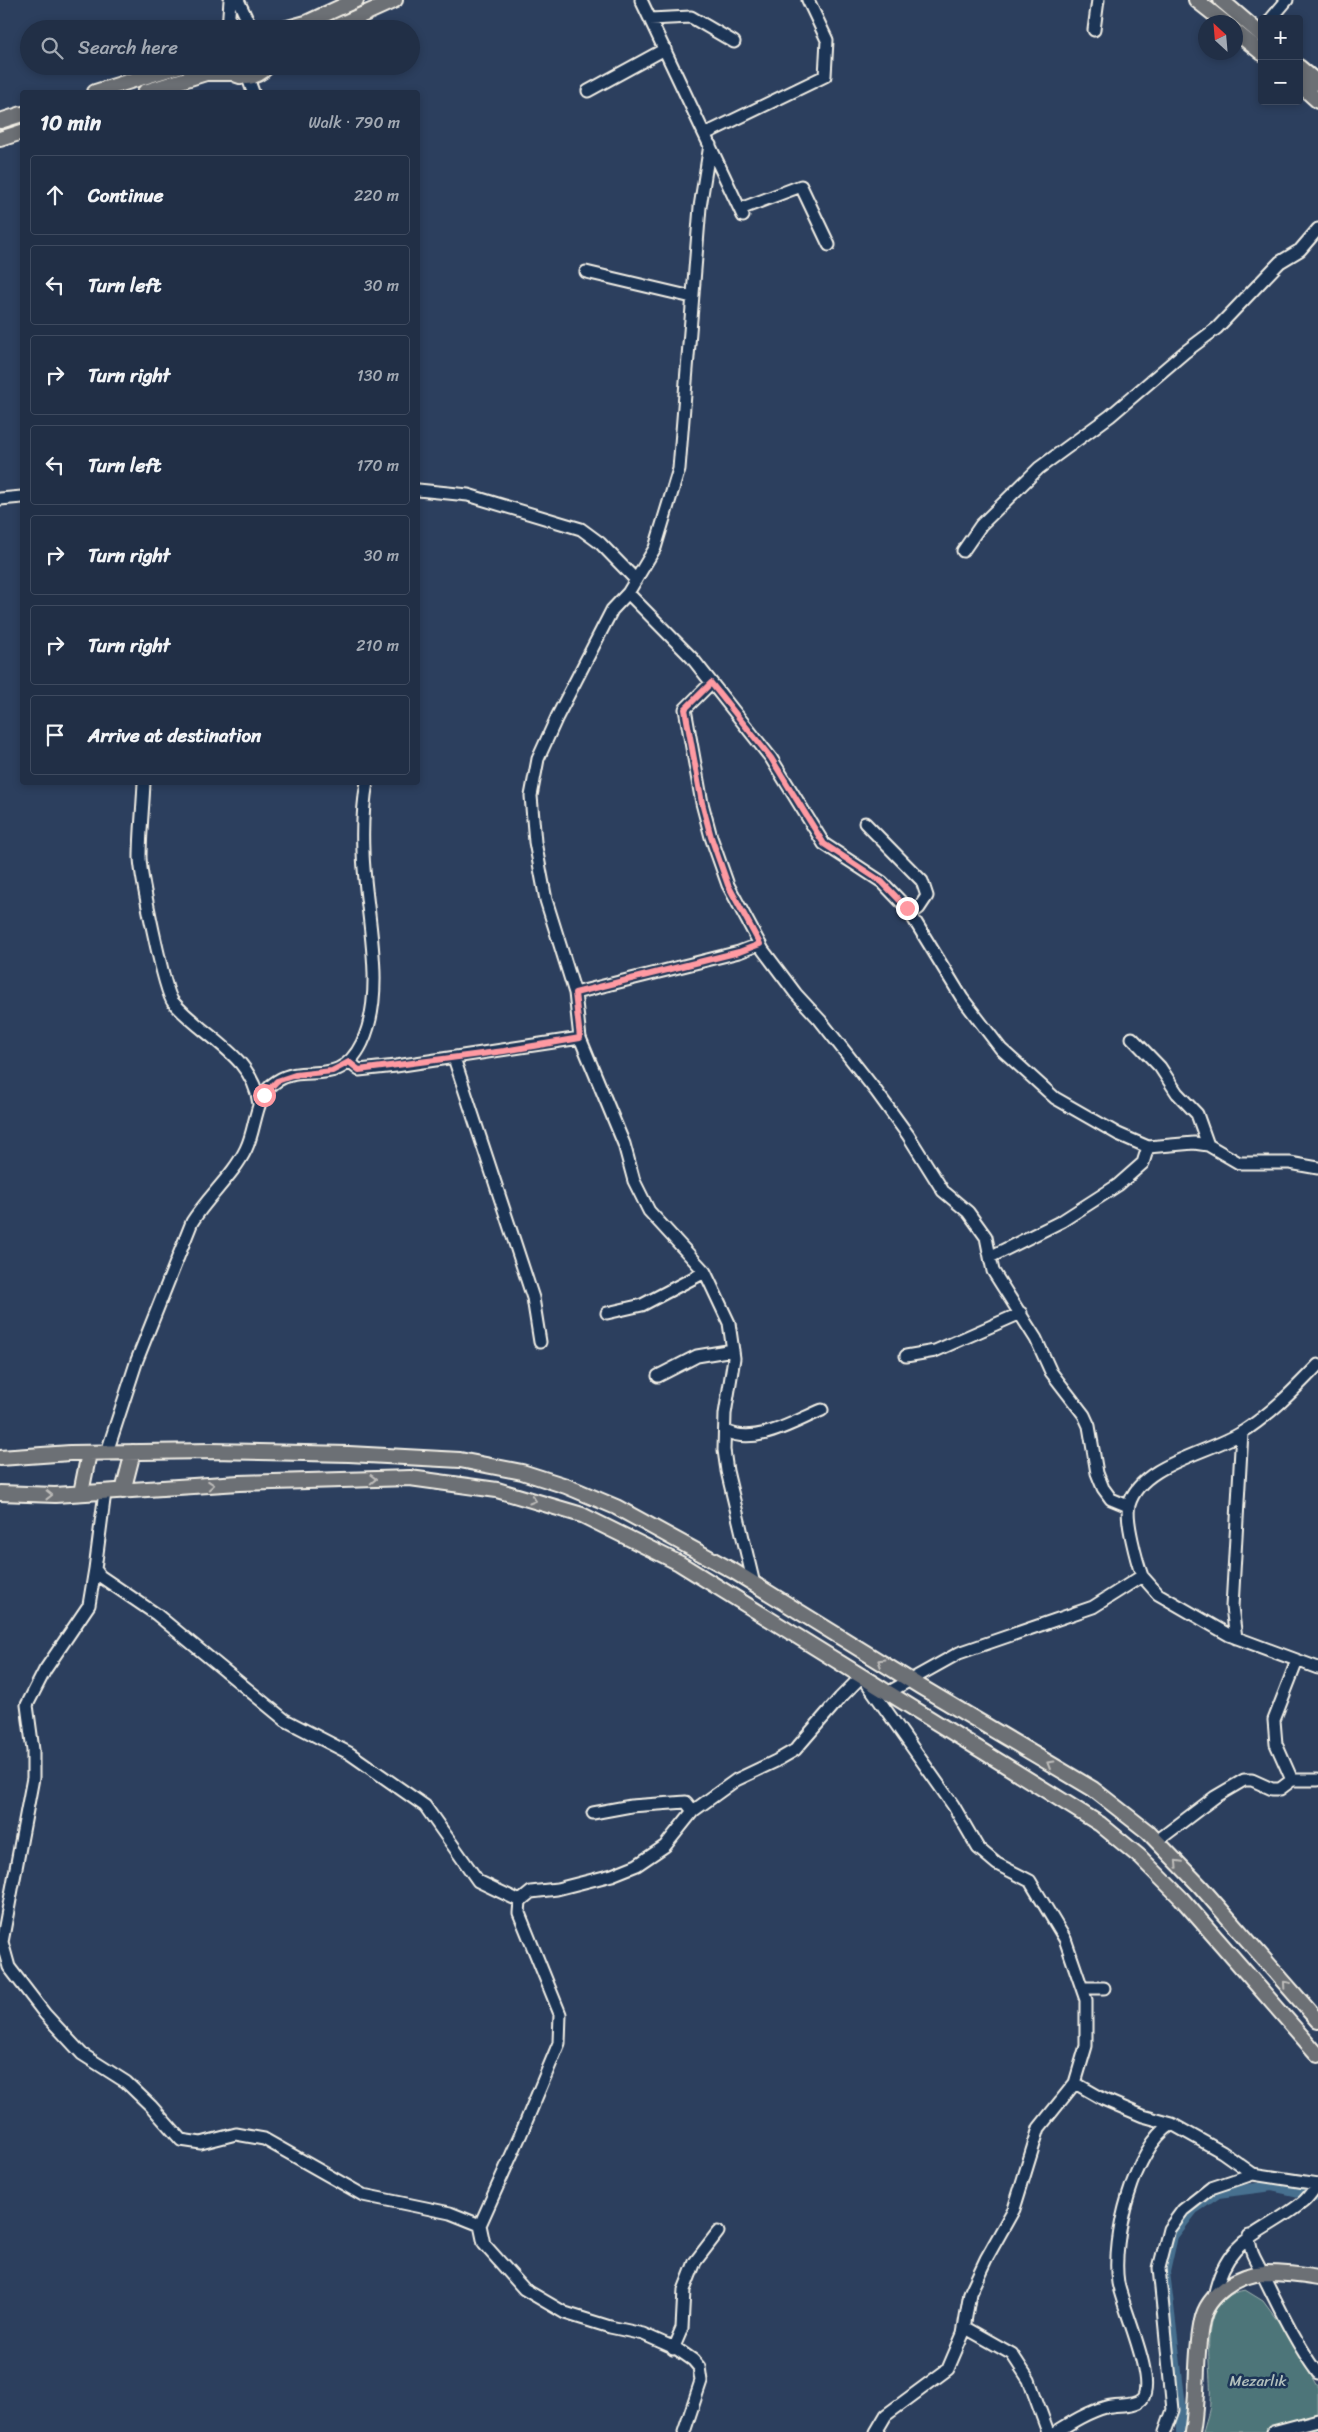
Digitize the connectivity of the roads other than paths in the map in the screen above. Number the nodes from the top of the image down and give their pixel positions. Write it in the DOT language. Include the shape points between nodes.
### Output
graph roads {
  1 [pos="230,0"];
  2 [pos="238,0"];
  3 [pos="356,0"];
  4 [pos="395,0"];
  5 [pos="641,0"];
  6 [pos="808,0"];
  7 [pos="1098,0"];
  8 [pos="1196,0"];
  9 [pos="1221,0"];
  10 [pos="1287,0"];
  11 [pos="1215,15"];
  12 [pos="1274,15"];
  13 [pos="650,19"];
  14 [pos="229,20"];
  15 [pos="245,20"];
  16 [pos="311,20"];
  17 [pos="351,20"];
  18 [pos="1094,30"];
  19 [pos="1258,31"];
  20 [pos="1243,38"];
  21 [pos="734,42"];
  22 [pos="664,49"];
  23 [pos="1258,50"];
  24 [pos="1303,70"];
  25 [pos="150,75"];
  26 [pos="200,75"];
  27 [pos="241,75"];
  28 [pos="257,75"];
  29 [pos="248,78"];
  30 [pos="1318,82"];
  31 [pos="1303,88"];
  32 [pos="101,90"];
  33 [pos="151,90"];
  34 [pos="252,90"];
  35 [pos="588,91"];
  36 [pos="1318,101"];
  37 [pos="20,115"];
  38 [pos="0,121"];
  39 [pos="20,133"];
  40 [pos="705,134"];
  41 [pos="0,139"];
  42 [pos="710,145"];
  43 [pos="1318,229"];
  44 [pos="829,245"];
  45 [pos="586,272"];
  46 [pos="692,296"];
  47 [pos="420,490"];
  48 [pos="20,497"];
  49 [pos="0,498"];
  50 [pos="963,551"];
  51 [pos="636,580"];
  52 [pos="628,593"];
  53 [pos="711,683"];
  54 [pos="144,785"];
  55 [pos="367,785"];
  56 [pos="865,823"];
  57 [pos="911,914"];
  58 [pos="760,944"];
  59 [pos="575,993"];
  60 [pos="580,1038"];
  61 [pos="1132,1038"];
  62 [pos="454,1058"];
  63 [pos="349,1062"];
  64 [pos="259,1104"];
  65 [pos="1208,1145"];
  66 [pos="1148,1147"];
  67 [pos="1318,1168"];
  68 [pos="990,1257"];
  69 [pos="705,1272"];
  70 [pos="607,1313"];
  71 [pos="1021,1314"];
  72 [pos="540,1342"];
  73 [pos="733,1350"];
  74 [pos="906,1356"];
  75 [pos="1318,1365"];
  76 [pos="658,1376"];
  77 [pos="822,1410"];
  78 [pos="725,1431"];
  79 [pos="1242,1432"];
  80 [pos="107,1452"];
  81 [pos="133,1452"];
  82 [pos="89,1453"];
  83 [pos="0,1458"];
  84 [pos="123,1491"];
  85 [pos="105,1492"];
  86 [pos="0,1493"];
  87 [pos="81,1493"];
  88 [pos="1128,1506"];
  89 [pos="96,1569"];
  90 [pos="1142,1576"];
  91 [pos="754,1584"];
  92 [pos="1236,1638"];
  93 [pos="1297,1660"];
  94 [pos="1318,1668"];
  95 [pos="862,1676"];
  96 [pos="909,1680"];
  97 [pos="888,1692"];
  98 [pos="1292,1780"];
  99 [pos="1318,1780"];
  100 [pos="692,1811"];
  101 [pos="593,1813"];
  102 [pos="1157,1841"];
  103 [pos="520,1901"];
  104 [pos="1,1942"];
  105 [pos="1082,1988"];
  106 [pos="1104,1988"];
  107 [pos="1318,2021"];
  108 [pos="1318,2055"];
  109 [pos="1075,2083"];
  110 [pos="1172,2124"];
  111 [pos="1253,2174"];
  112 [pos="1318,2184"];
  113 [pos="480,2226"];
  114 [pos="718,2232"];
  115 [pos="1249,2236"];
  116 [pos="1262,2273"];
  117 [pos="1318,2278"];
  118 [pos="1214,2297"];
  119 [pos="964,2327"];
  120 [pos="673,2349"];
  121 [pos="1318,2373"];
  122 [pos="1318,2420"];
  123 [pos="684,2432"];
  124 [pos="876,2432"];
  125 [pos="1048,2432"];
  126 [pos="1056,2432"];
  127 [pos="1165,2432"];
  128 [pos="1192,2432"];
  129 [pos="1273,2432"];
  1 -- 14 [label="street"];
  2 -- 15 [label="street"];
  3 -- 16 [label="main road"];
  4 -- 17 [label="main road"];
  5 -- 13 [label="street"];
  6 -- 40 [label="street" via="827,40 825,76"];
  7 -- 18 [label="street"];
  8 -- 11 [label="main road"];
  9 -- 19 [label="main road"];
  10 -- 12 [label="street"];
  13 -- 21 [label="street" via="691,17"];
  13 -- 22 [label="street"];
  20 -- 23 [label="main road"];
  22 -- 35 [label="street"];
  22 -- 40 [label="street"];
  24 -- 30 [label="main road"];
  25 -- 32 [label="main road"];
  26 -- 33 [label="main road"];
  27 -- 29 [label="main road"];
  28 -- 29 [label="main road"];
  29 -- 34 [label="street"];
  31 -- 36 [label="main road"];
  37 -- 38 [label="main road"];
  39 -- 41 [label="main road"];
  40 -- 42 [label="street"];
  42 -- 44 [label="street" via="741,212 801,186"];
  42 -- 46 [label="street" via="700,207"];
  43 -- 50 [label="street" via="1300,250 1280,262 1217,328 1110,416 1039,468 981,525"];
  45 -- 46 [label="street"];
  46 -- 51 [label="street" via="679,469 655,548"];
  47 -- 51 [label="street" via="468,495 581,529 600,543"];
  48 -- 49 [label="street"];
  51 -- 52 [label="street"];
  52 -- 53 [label="street" via="692,658"];
  52 -- 59 [label="street" via="612,610 556,716 538,759 532,796 535,842 546,900"];
  53 -- 57 [label="street" via="771,758 824,844 882,882"];
  53 -- 58 [label="street" via="685,709 698,784 711,837 728,885"];
  54 -- 64 [label="street" via="140,860 143,884 172,1001 236,1057 257,1091"];
  55 -- 63 [label="street" via="363,851 373,956 372,1006 362,1042"];
  56 -- 57 [label="street" via="922,881 927,896"];
  57 -- 66 [label="street" via="962,998 1001,1049 1055,1098"];
  58 -- 59 [label="street"];
  58 -- 68 [label="street" via="796,994 876,1091 943,1191 968,1212 986,1236"];
  59 -- 60 [label="street"];
  60 -- 62 [label="street"];
  60 -- 69 [label="street" via="624,1144 634,1181 650,1211"];
  61 -- 65 [label="street" via="1197,1114"];
  62 -- 63 [label="street" via="359,1070"];
  62 -- 72 [label="street" via="533,1298"];
  63 -- 64 [label="street" via="332,1071 295,1075 277,1081"];
  64 -- 80 [label="street" via="242,1157 192,1222 137,1360"];
  65 -- 66 [label="street"];
  65 -- 67 [label="street" via="1239,1163 1290,1163"];
  66 -- 68 [label="street" via="1143,1163 1118,1186 1062,1221"];
  68 -- 71 [label="street" via="993,1272"];
  69 -- 70 [label="street" via="642,1305"];
  69 -- 73 [label="street" via="729,1323"];
  71 -- 74 [label="street" via="935,1351"];
  71 -- 88 [label="street" via="1051,1372 1084,1414 1097,1473 1104,1488 1111,1499"];
  73 -- 76 [label="street" via="697,1356"];
  73 -- 78 [label="street"];
  75 -- 79 [label="street" via="1285,1400"];
  77 -- 78 [label="street" via="754,1436 734,1436"];
  78 -- 91 [label="street" via="727,1471"];
  79 -- 88 [label="street" via="1157,1471 1136,1492"];
  79 -- 92 [label="street" via="1232,1606"];
  80 -- 81 [label="main road"];
  80 -- 82 [label="main road"];
  81 -- 84 [label="main road"];
  81 -- 91 [label="main road" via="349,1454 460,1460 522,1472 616,1507"];
  82 -- 83 [label="main road"];
  82 -- 87 [label="main road"];
  84 -- 85 [label="main road"];
  84 -- 95 [label="main road, one-way" via="239,1483 410,1478 497,1490 582,1514 670,1559"];
  85 -- 87 [label="main road"];
  85 -- 89 [label="street"];
  86 -- 87 [label="main road, one-way"];
  88 -- 90 [label="street" via="1134,1553"];
  89 -- 103 [label="street" via="100,1576 156,1614 285,1720 349,1754 425,1806 478,1881"];
  89 -- 104 [label="street" via="89,1605 45,1670 27,1705 33,1778"];
  90 -- 92 [label="street" via="1158,1594"];
  90 -- 96 [label="street" via="1093,1606 960,1653"];
  96 -- 91 [label="main road, one-way"];
  92 -- 93 [label="street"];
  93 -- 94 [label="street"];
  93 -- 98 [label="street" via="1274,1720 1276,1744"];
  95 -- 97 [label="main road"];
  95 -- 100 [label="street" via="795,1750 736,1780"];
  95 -- 105 [label="street" via="978,1848 997,1864 1030,1882 1065,1939"];
  96 -- 97 [label="street"];
  102 -- 96 [label="main road, one-way" via="1093,1789"];
  97 -- 108 [label="main road" via="1100,1824 1140,1857 1181,1898"];
  98 -- 99 [label="street"];
  98 -- 102 [label="street" via="1280,1789 1272,1789 1244,1780 1215,1797"];
  100 -- 101 [label="street" via="686,1802"];
  100 -- 103 [label="street" via="665,1846 637,1865 603,1878 531,1892"];
  107 -- 102 [label="main road, one-way" via="1201,1886"];
  103 -- 113 [label="street" via="518,1913 560,2014 559,2043"];
  104 -- 113 [label="street" via="9,1967 82,2054 126,2082 181,2140 201,2143 236,2134 264,2139 363,2195 450,2213"];
  105 -- 106 [label="street"];
  105 -- 109 [label="street" via="1086,2000 1086,2046"];
  109 -- 110 [label="street" via="1143,2116"];
  109 -- 119 [label="street" via="1039,2128 1014,2209 970,2293"];
  110 -- 111 [label="street"];
  110 -- 126 [label="street" via="1162,2130 1140,2163 1123,2218 1117,2258 1118,2283 1146,2380 1144,2397 1136,2404 1106,2407 1078,2418"];
  111 -- 112 [label="street"];
  111 -- 127 [label="street" via="1211,2188 1183,2210 1169,2229 1159,2268 1173,2410"];
  112 -- 115 [label="street" via="1304,2202"];
  113 -- 120 [label="street" via="484,2244 524,2289 565,2313 644,2334"];
  114 -- 120 [label="street" via="695,2262 684,2290 682,2328"];
  115 -- 116 [label="street" via="1251,2257"];
  115 -- 118 [label="street" via="1231,2254 1218,2276"];
  116 -- 117 [label="main road"];
  116 -- 118 [label="main road" via="1232,2283"];
  116 -- 121 [label="street" via="1281,2314"];
  118 -- 128 [label="main road" via="1202,2320"];
  119 -- 124 [label="street" via="948,2370 886,2415"];
  119 -- 125 [label="street" via="1012,2354 1029,2380"];
  120 -- 123 [label="street" via="699,2367 701,2382"];
  122 -- 129 [label="street"];
}
